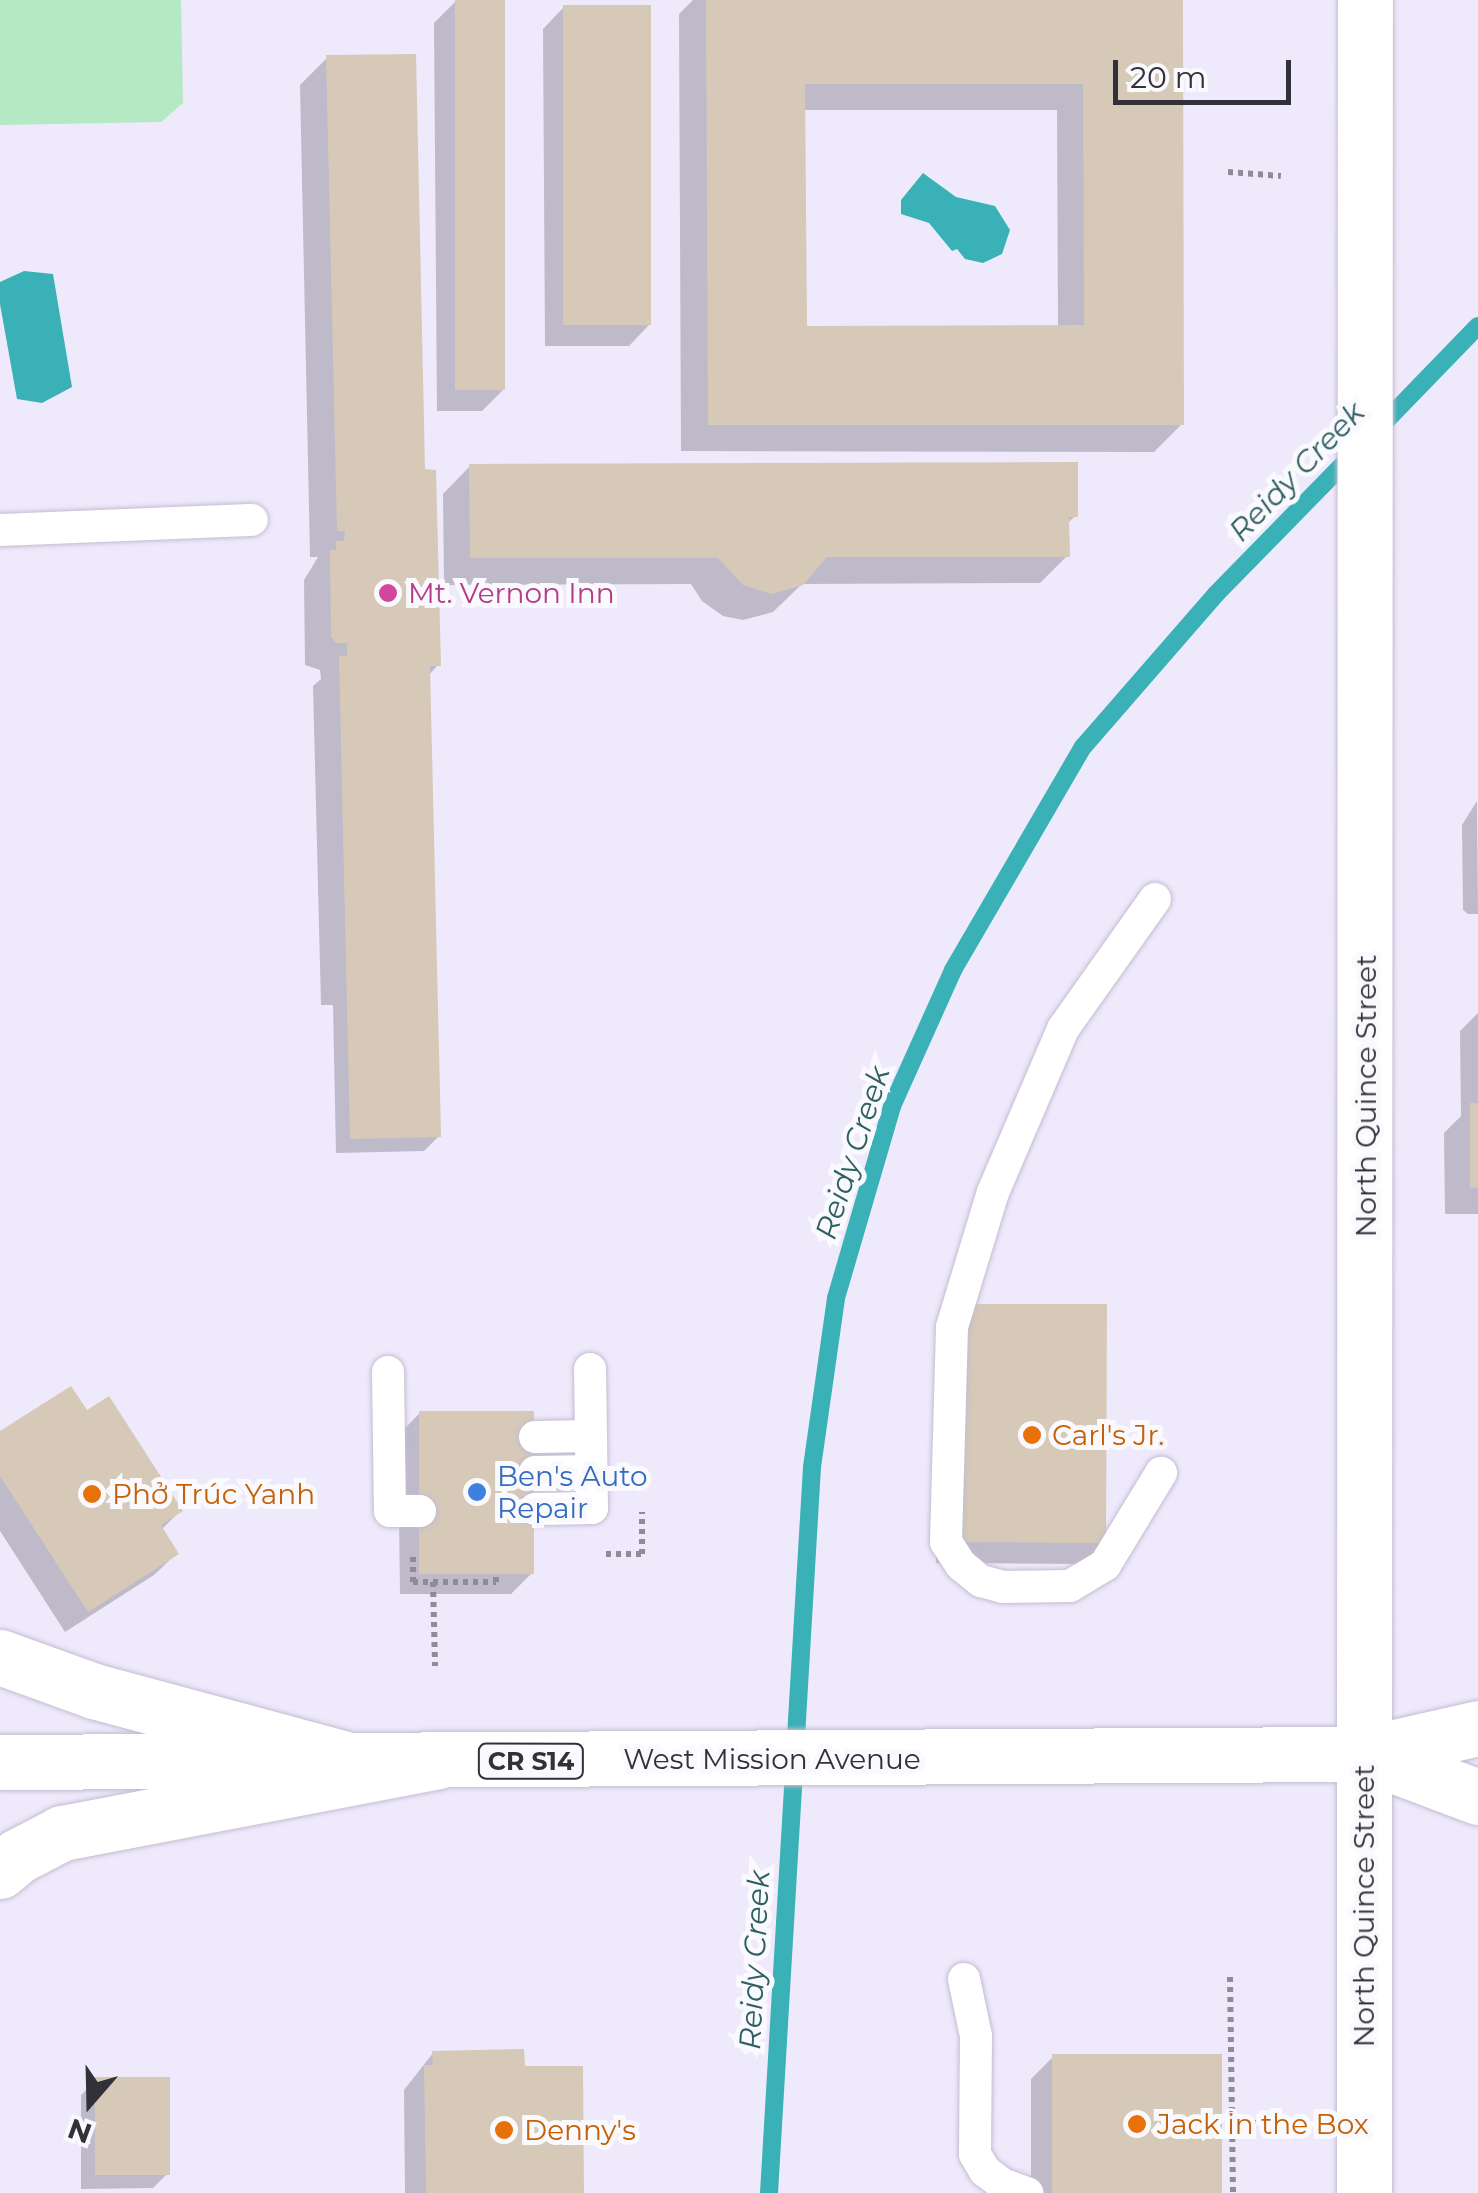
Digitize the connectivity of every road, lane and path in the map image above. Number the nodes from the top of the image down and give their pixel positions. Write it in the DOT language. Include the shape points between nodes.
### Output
graph roads {
  1 [pos="1365,0"];
  2 [pos="1228,172"];
  3 [pos="1282,176"];
  4 [pos="252,520"];
  5 [pos="0,530"];
  6 [pos="1155,899"];
  7 [pos="590,1369"];
  8 [pos="388,1372"];
  9 [pos="591,1436"];
  10 [pos="535,1437"];
  11 [pos="591,1471"];
  12 [pos="535,1472"];
  13 [pos="1161,1473"];
  14 [pos="535,1510"];
  15 [pos="416,1511"];
  16 [pos="496,1574"];
  17 [pos="434,1582"];
  18 [pos="0,1658"];
  19 [pos="435,1666"];
  20 [pos="1478,1728"];
  21 [pos="1364,1754"];
  22 [pos="438,1761"];
  23 [pos="0,1762"];
  24 [pos="356,1762"];
  25 [pos="1478,1797"];
  26 [pos="0,1871"];
  27 [pos="1230,1977"];
  28 [pos="964,1979"];
  29 [pos="1231,2123"];
  30 [pos="1303,2123"];
  31 [pos="1027,2193"];
  32 [pos="1232,2193"];
  33 [pos="1364,2193"];
  1 -- 21 [label="main road, North Quince Street"];
  2 -- 3 [label="path"];
  4 -- 5 [label="lane"];
  6 -- 13 [label="lane" via="1064,1029 994,1192 952,1327 946,1542 981,1580 1070,1586 1106,1565"];
  7 -- 9 [label="lane"];
  8 -- 15 [label="lane" via="404,1439 404,1474 390,1511"];
  9 -- 10 [label="lane"];
  9 -- 11 [label="lane"];
  11 -- 12 [label="lane"];
  11 -- 14 [label="lane" via="592,1508"];
  15 -- 17 [label="path" via="413,1582"];
  16 -- 17 [label="path" via="496,1582"];
  17 -- 19 [label="path"];
  18 -- 24 [label="main road" via="94,1691"];
  20 -- 21 [label="main road, West Mission Avenue / CR S14"];
  21 -- 22 [label="main road, West Mission Avenue / CR S14"];
  21 -- 25 [label="main road, West Mission Avenue / CR S14"];
  21 -- 33 [label="main road, North Quince Street"];
  22 -- 24 [label="main road, West Mission Avenue / CR S14"];
  22 -- 26 [label="main road" via="62,1833"];
  23 -- 24 [label="main road, West Mission Avenue / CR S14"];
  27 -- 29 [label="path"];
  28 -- 31 [label="lane" via="976,2036 975,2154 984,2171"];
  29 -- 30 [label="path"];
  29 -- 32 [label="path"];
}
